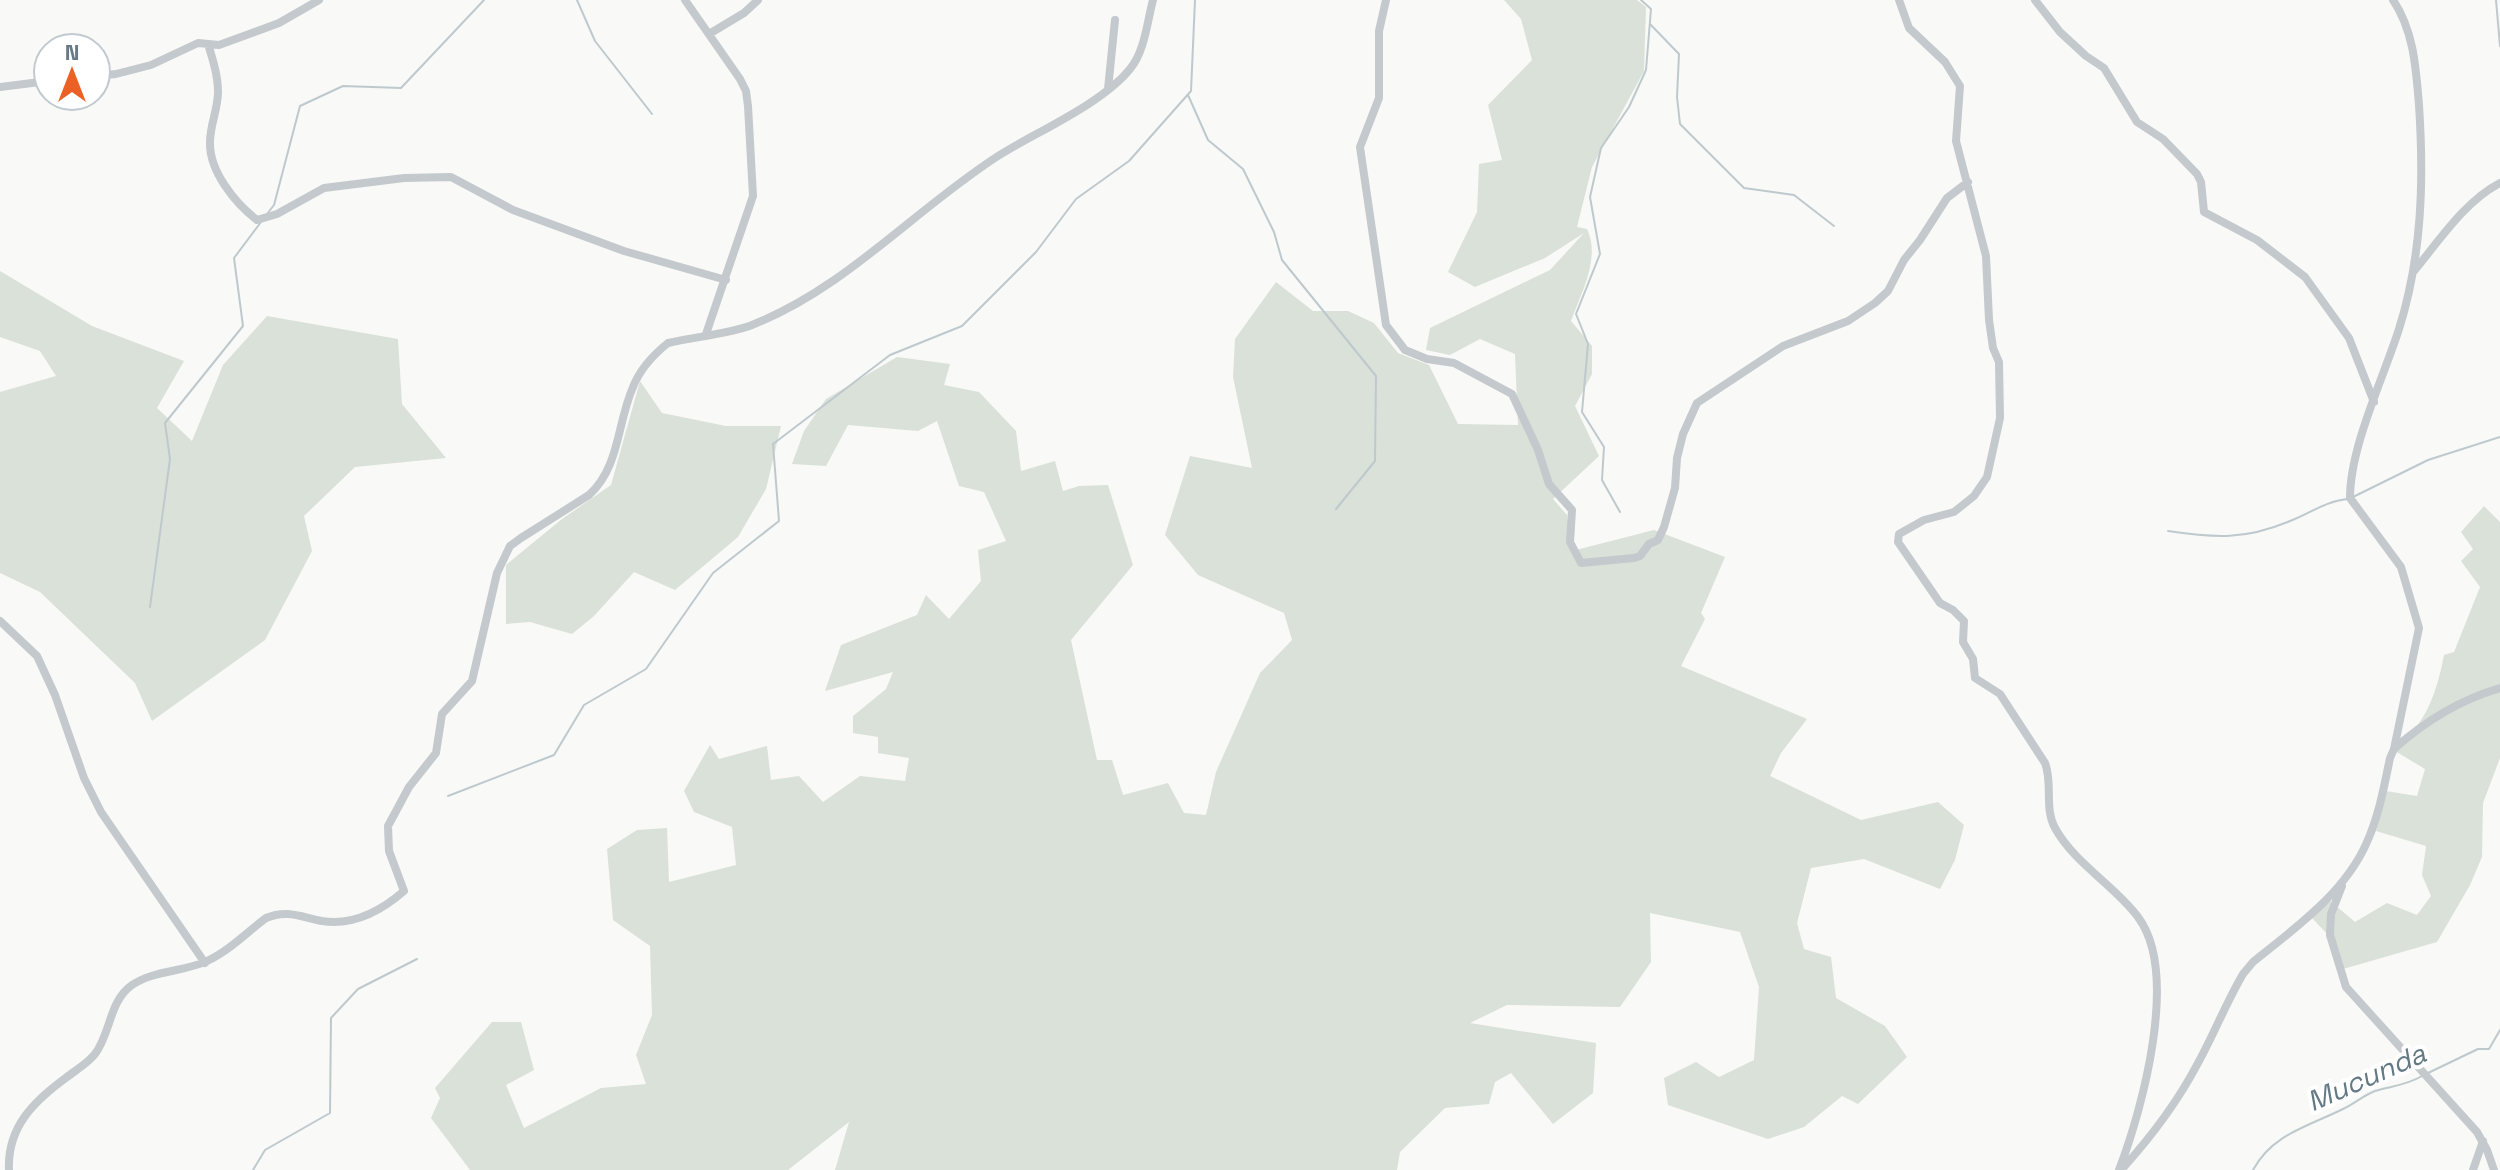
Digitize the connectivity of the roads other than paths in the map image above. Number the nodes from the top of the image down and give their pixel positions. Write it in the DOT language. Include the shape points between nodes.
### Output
graph roads {
  1 [pos="319,0"];
  2 [pos="685,0"];
  3 [pos="758,0"];
  4 [pos="1153,0"];
  5 [pos="1386,0"];
  6 [pos="1899,0"];
  7 [pos="2035,0"];
  8 [pos="2393,0"];
  9 [pos="1115,20"];
  10 [pos="709,34"];
  11 [pos="208,44"];
  12 [pos="112,74"];
  13 [pos="32,83"];
  14 [pos="0,87"];
  15 [pos="1108,89"];
  16 [pos="1968,182"];
  17 [pos="2500,183"];
  18 [pos="2413,271"];
  19 [pos="726,280"];
  20 [pos="706,334"];
  21 [pos="2374,402"];
  22 [pos="0,621"];
  23 [pos="2500,688"];
  24 [pos="2394,749"];
  25 [pos="2344,880"];
  26 [pos="205,963"];
  27 [pos="2483,1141"];
  28 [pos="9,1170"];
  29 [pos="2120,1170"];
  30 [pos="2473,1170"];
  31 [pos="2494,1170"];
  1 -- 11 [label="street" via="279,23 219,45"];
  2 -- 10 [label="street"];
  3 -- 10 [label="street"];
  4 -- 15 [label="street" via="1134,64"];
  5 -- 16 [label="street" via="1379,31 1379,98 1360,147 1386,325 1405,350 1454,363 1512,394 1549,484 1572,510 1570,542 1581,563 1634,558 1658,540 1675,488 1683,434 1697,403 1789,343 1848,321 1875,303 1947,198"];
  6 -- 16 [label="street" via="1909,28 1958,79 1956,141"];
  7 -- 21 [label="street" via="2060,32 2104,68 2137,122 2163,139 2197,174 2204,212 2257,240 2305,277 2349,338"];
  8 -- 18 [label="street" via="2405,21 2416,67 2422,174"];
  9 -- 15 [label="street"];
  10 -- 19 [label="street" via="740,79 748,106 753,196"];
  11 -- 12 [label="street"];
  11 -- 19 [label="street" via="218,95 209,144 222,181 257,220 324,188 451,177 532,217"];
  13 -- 14 [label="street"];
  15 -- 20 [label="street" via="965,179 834,281 756,323"];
  16 -- 29 [label="street" via="1986,256 1989,320 1999,362 1997,441 1987,477 1974,496 1954,512 1924,520 1897,537 1940,603 1964,621 1963,642 1973,659 1975,678 2000,694 2045,763 2054,827 2149,934 2158,976 2151,1054"];
  17 -- 18 [label="street" via="2473,203"];
  18 -- 21 [label="street"];
  19 -- 20 [label="street"];
  20 -- 26 [label="street" via="668,343 642,370 608,474 598,487 510,546 490,596 472,681 442,714 436,753 388,826 389,851 404,891 357,920 276,914"];
  21 -- 24 [label="street" via="2350,498 2401,567 2419,628"];
  22 -- 26 [label="street" via="37,656 101,812"];
  23 -- 24 [label="street" via="2439,714"];
  24 -- 25 [label="street" via="2367,843"];
  25 -- 27 [label="street" via="2331,914 2330,935 2346,987"];
  25 -- 29 [label="street" via="2243,974 2177,1100"];
  26 -- 28 [label="street" via="141,980 121,995 94,1055 36,1102 16,1127"];
  27 -- 30 [label="street"];
  27 -- 31 [label="street"];
}
